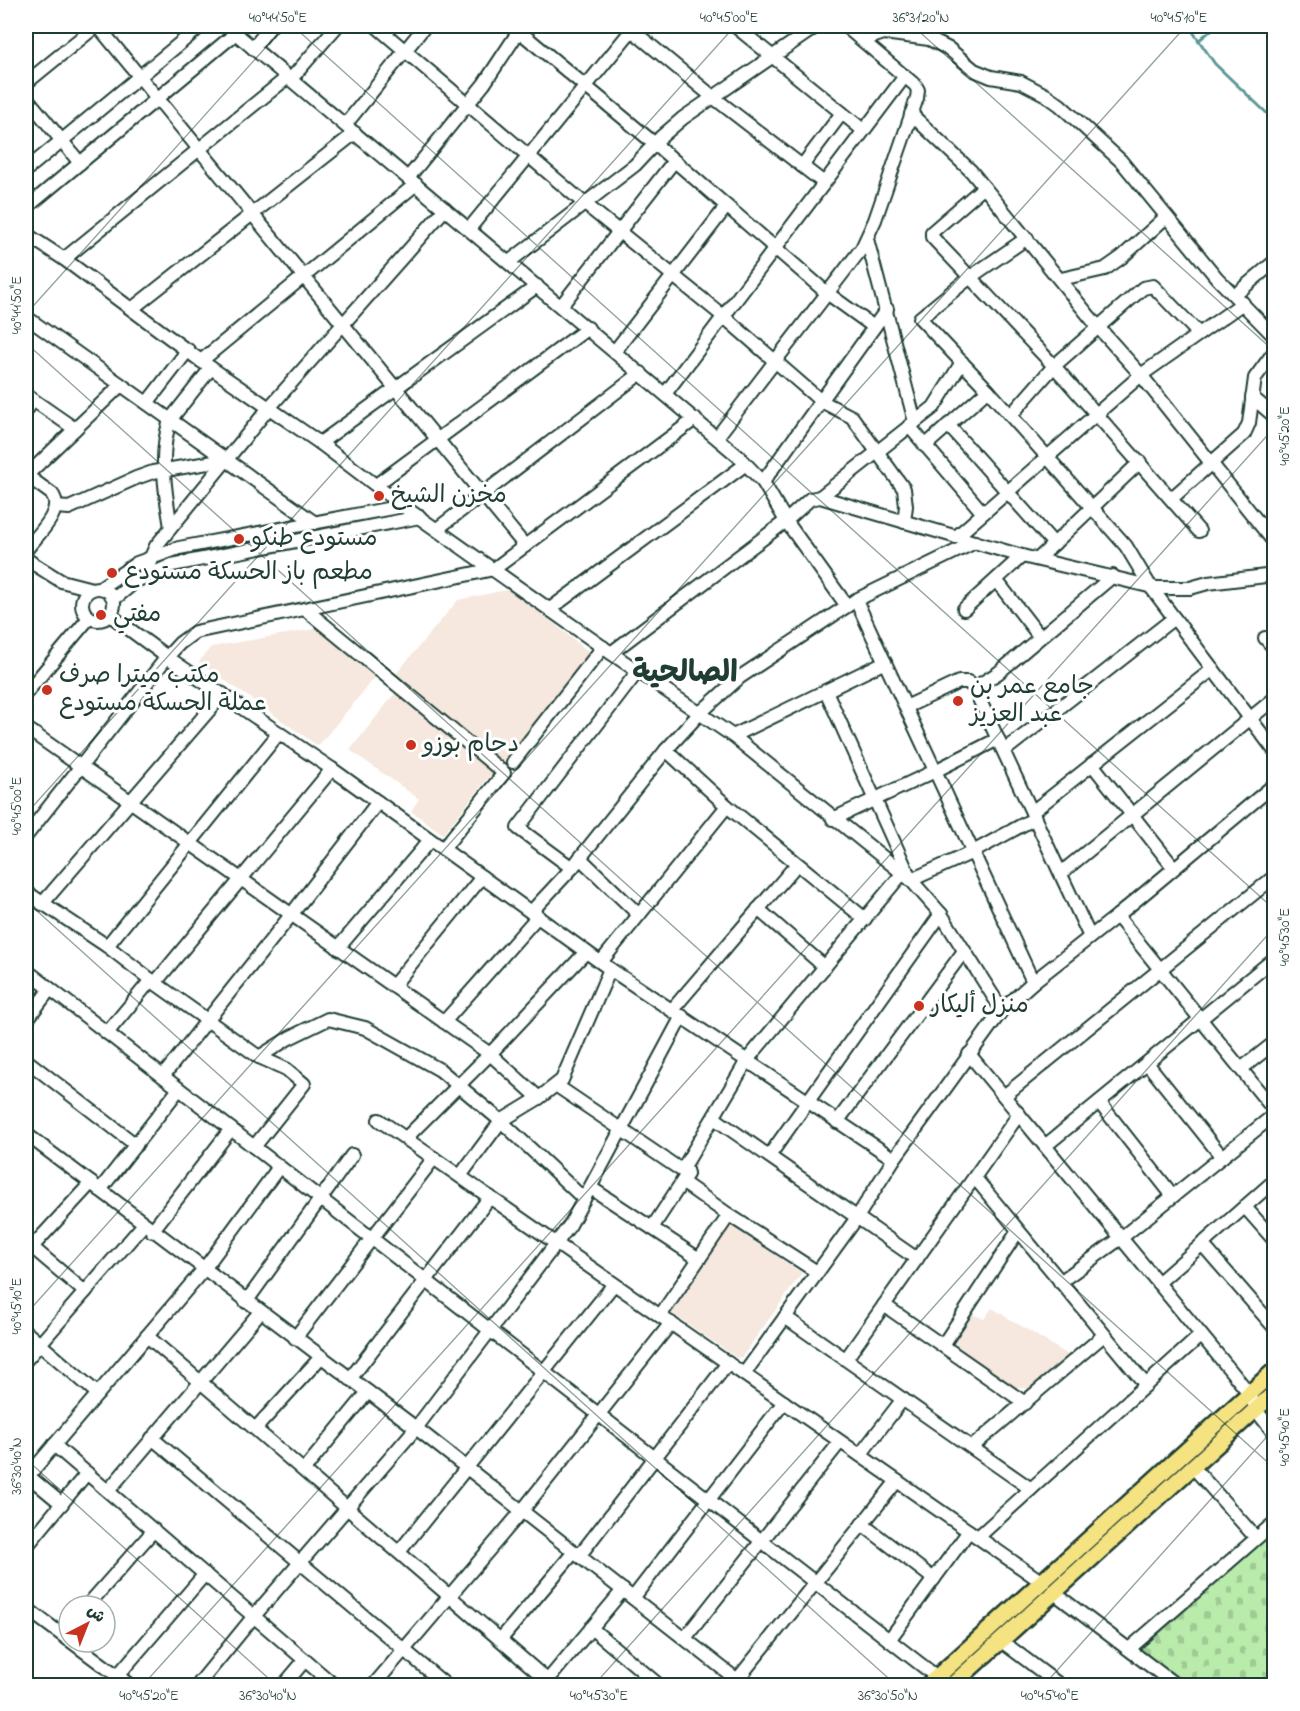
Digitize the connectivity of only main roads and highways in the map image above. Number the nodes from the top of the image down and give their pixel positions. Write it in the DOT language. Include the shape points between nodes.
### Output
graph roads {
  1 [pos="1275,1371"];
  2 [pos="1275,1393"];
  3 [pos="1048,1587"];
  4 [pos="941,1683"];
  1 -- 3 [label="main road"];
  2 -- 3 [label="main road"];
  3 -- 4 [label="main road"];
  3 -- 4 [label="main road" via="1000,1640"];
}
